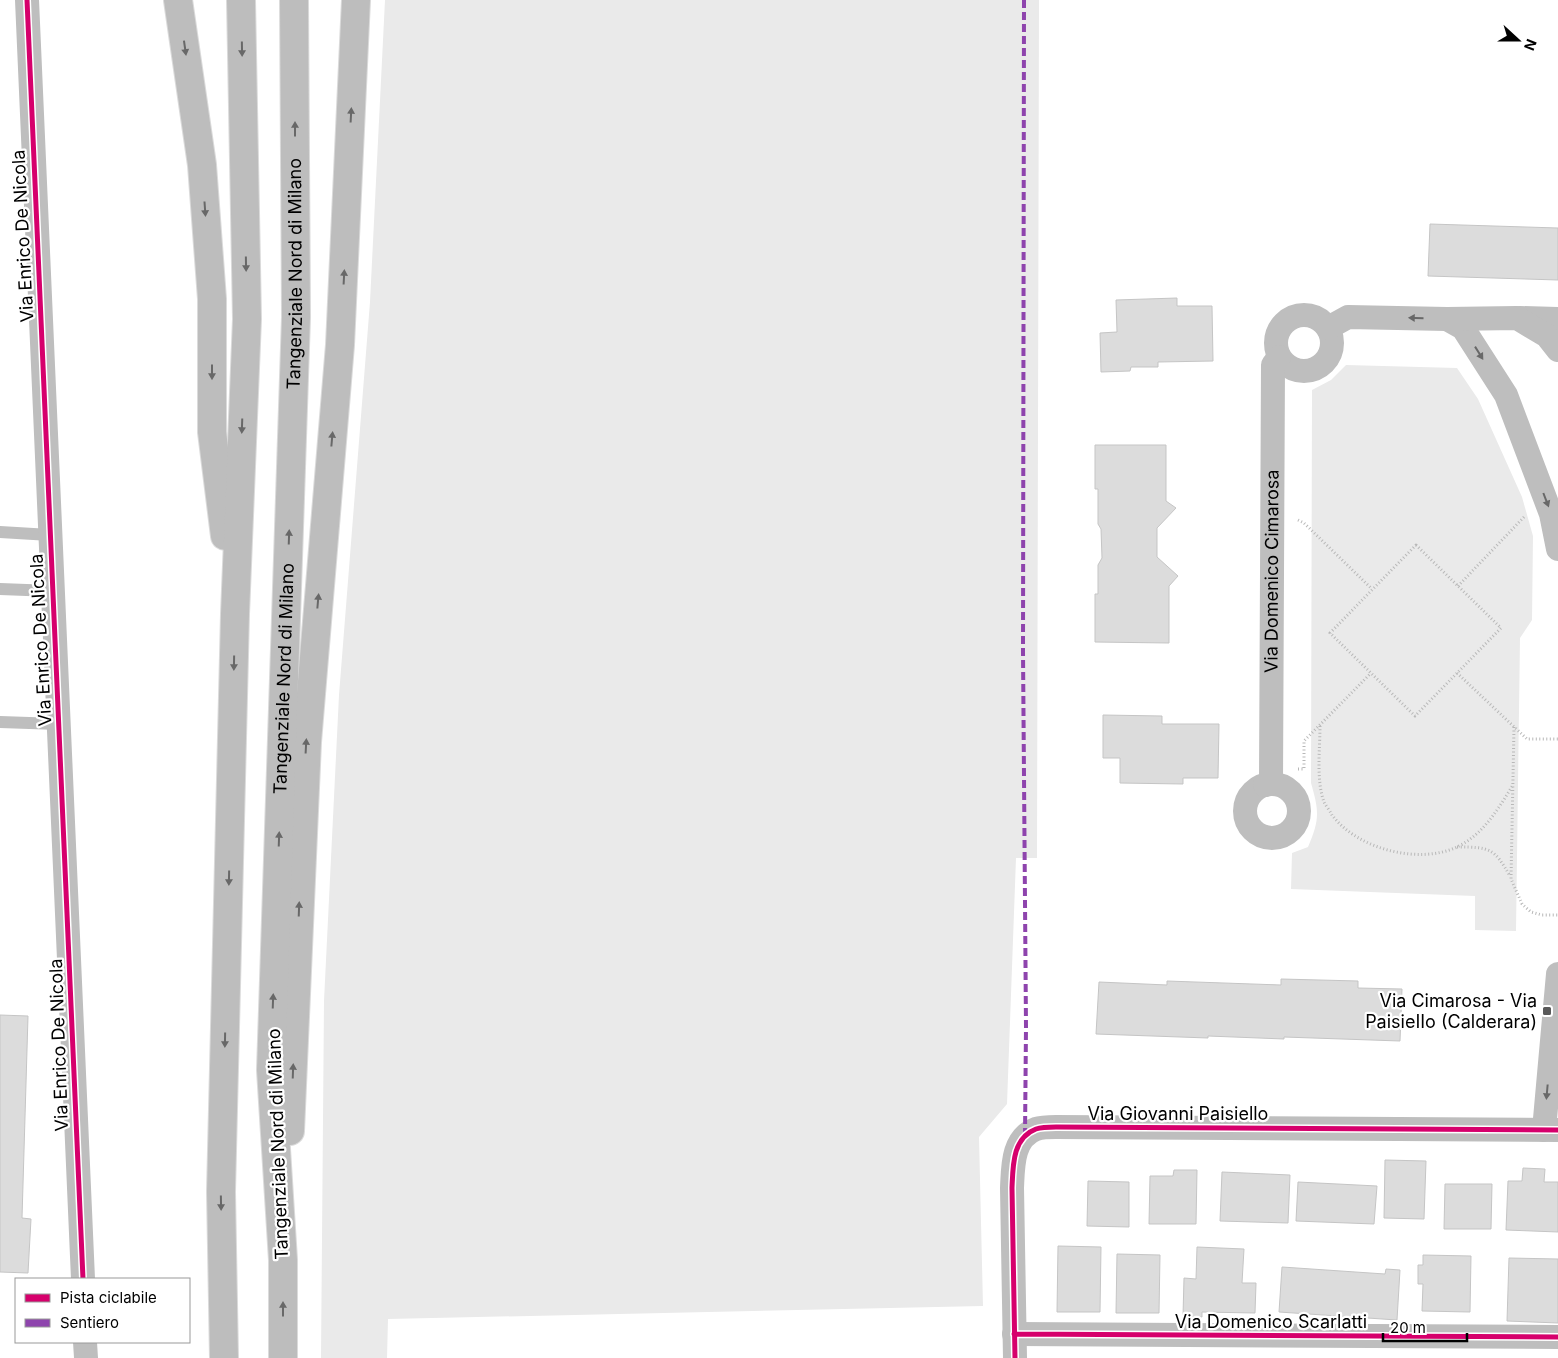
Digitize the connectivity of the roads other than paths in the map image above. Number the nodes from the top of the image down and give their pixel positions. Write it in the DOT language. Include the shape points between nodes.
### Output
graph roads {
  1 [pos="27,0"];
  2 [pos="178,0"];
  3 [pos="241,0"];
  4 [pos="294,0"];
  5 [pos="356,0"];
  6 [pos="1517,318"];
  7 [pos="1447,319"];
  8 [pos="1558,319"];
  9 [pos="1328,328"];
  10 [pos="1558,350"];
  11 [pos="1279,357"];
  12 [pos="0,532"];
  13 [pos="50,534"];
  14 [pos="1558,549"];
  15 [pos="0,589"];
  16 [pos="53,591"];
  17 [pos="235,614"];
  18 [pos="0,722"];
  19 [pos="59,724"];
  20 [pos="1268,777"];
  21 [pos="1558,974"];
  22 [pos="1551,1130"];
  23 [pos="283,1260"];
  24 [pos="83,1278"];
  25 [pos="1014,1334"];
  26 [pos="1558,1338"];
  27 [pos="86,1343"];
  28 [pos="86,1358"];
  29 [pos="224,1358"];
  30 [pos="283,1358"];
  31 [pos="1015,1358"];
  1 -- 13 [label="street, Via Enrico De Nicola"];
  2 -- 17 [label="highway, one-way" via="202,164 212,299 212,432"];
  3 -- 17 [label="highway, one-way" via="247,319"];
  23 -- 4 [label="highway, Tangenziale Nord di Milano, one-way" via="271,1070 296,316"];
  23 -- 5 [label="highway, one-way" via="307,742 340,345"];
  6 -- 7 [label="street"];
  6 -- 8 [label="street"];
  6 -- 10 [label="street" via="1547,336"];
  7 -- 9 [label="street, one-way" via="1348,316"];
  7 -- 14 [label="street, one-way" via="1463,328 1506,395 1552,514"];
  9 -- 11 [label="street, Via Domenico Cimarosa" via="1318,318 1304,314 1290,318 1279,329 1276,343"];
  9 -- 11 [label="street" via="1332,342 1328,356 1318,367 1304,371 1290,367"];
  11 -- 20 [label="street, Via Domenico Cimarosa" via="1273,365"];
  12 -- 13 [label="lane"];
  13 -- 16 [label="street, Via Enrico De Nicola"];
  15 -- 16 [label="lane"];
  16 -- 19 [label="street, Via Enrico De Nicola"];
  17 -- 29 [label="highway, one-way" via="221,1192"];
  18 -- 19 [label="lane"];
  19 -- 24 [label="street, Via Enrico De Nicola"];
  21 -- 22 [label="street, one-way"];
  22 -- 25 [label="street, Via Giovanni Paisiello" via="1037,1129 1025,1136 1016,1150 1013,1168"];
  30 -- 23 [label="highway, Tangenziale Nord di Milano, one-way"];
  25 -- 26 [label="street, Via Domenico Scarlatti"];
  25 -- 31 [label="street, Via Giovanni Paisiello"];
  27 -- 28 [label="street"];
}
